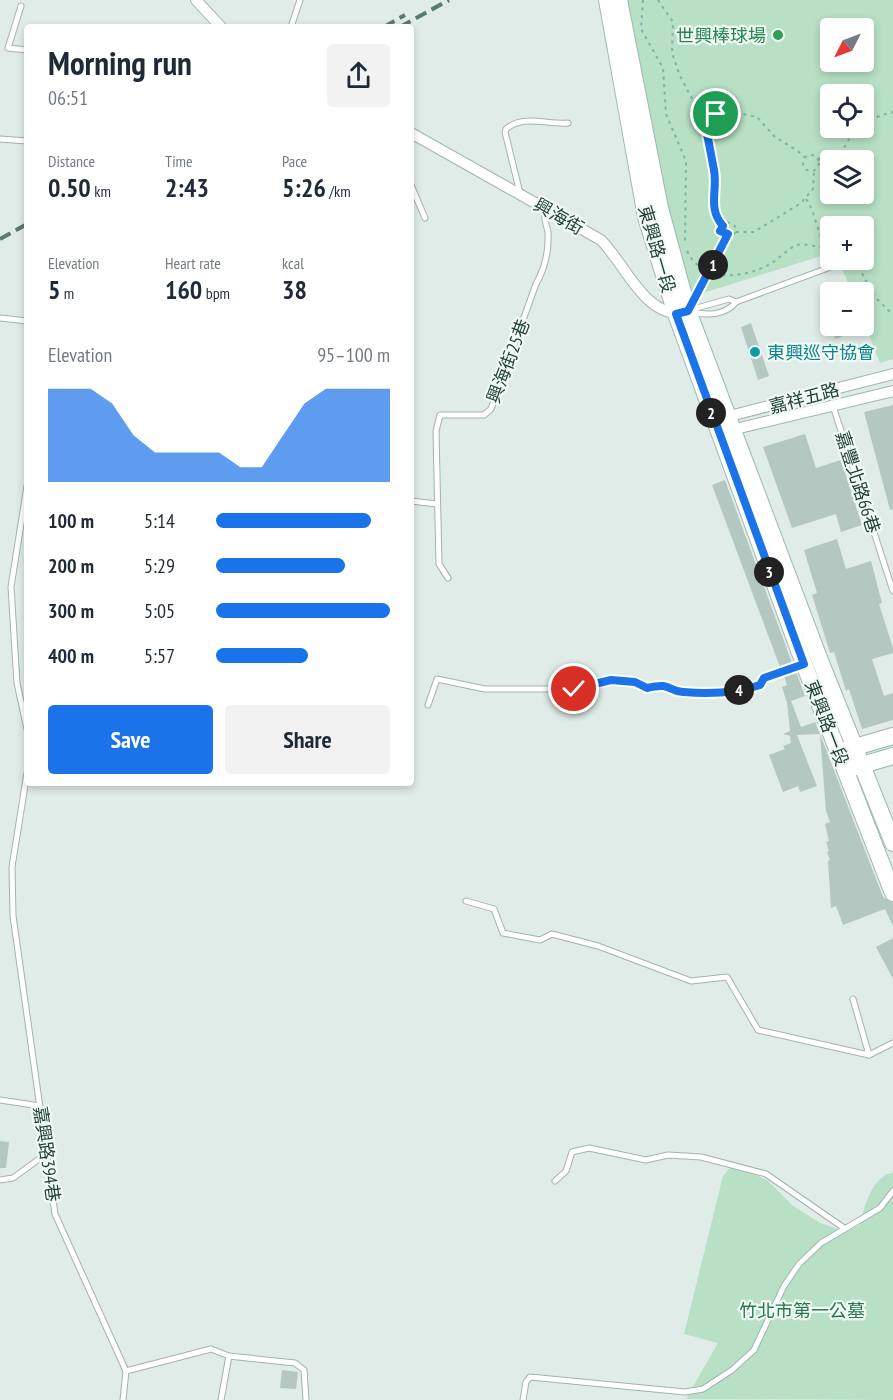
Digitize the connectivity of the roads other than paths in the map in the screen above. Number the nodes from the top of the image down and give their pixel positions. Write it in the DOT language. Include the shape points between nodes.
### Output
graph roads {
  1 [pos="196,0"];
  2 [pos="300,0"];
  3 [pos="607,0"];
  4 [pos="619,0"];
  5 [pos="21,6"];
  6 [pos="217,24"];
  7 [pos="292,24"];
  8 [pos="24,50"];
  9 [pos="568,123"];
  10 [pos="414,136"];
  11 [pos="0,139"];
  12 [pos="24,141"];
  13 [pos="414,192"];
  14 [pos="520,194"];
  15 [pos="547,208"];
  16 [pos="425,218"];
  17 [pos="823,270"];
  18 [pos="736,302"];
  19 [pos="682,312"];
  20 [pos="0,318"];
  21 [pos="24,321"];
  22 [pos="893,374"];
  23 [pos="893,391"];
  24 [pos="833,406"];
  25 [pos="724,425"];
  26 [pos="414,501"];
  27 [pos="437,504"];
  28 [pos="24,505"];
  29 [pos="448,578"];
  30 [pos="893,591"];
  31 [pos="804,664"];
  32 [pos="428,705"];
  33 [pos="24,715"];
  34 [pos="893,736"];
  35 [pos="846,749"];
  36 [pos="893,756"];
  37 [pos="854,767"];
  38 [pos="25,786"];
  39 [pos="893,843"];
  40 [pos="893,893"];
  41 [pos="466,901"];
  42 [pos="854,999"];
  43 [pos="893,1043"];
  44 [pos="869,1055"];
  45 [pos="0,1100"];
  46 [pos="39,1106"];
  47 [pos="46,1154"];
  48 [pos="0,1180"];
  49 [pos="555,1181"];
  50 [pos="893,1191"];
  51 [pos="843,1228"];
  52 [pos="229,1356"];
  53 [pos="126,1371"];
  54 [pos="123,1400"];
  55 [pos="221,1400"];
  56 [pos="306,1400"];
  57 [pos="523,1400"];
  1 -- 6 [label="street"];
  2 -- 7 [label="lane"];
  3 -- 19 [label="street, 東興路一段" via="646,217"];
  4 -- 19 [label="street, 東興路一段"];
  5 -- 8 [label="lane" via="8,48"];
  9 -- 14 [label="lane" via="537,120 506,129"];
  10 -- 14 [label="street, 興海街"];
  11 -- 12 [label="lane"];
  13 -- 16 [label="lane"];
  14 -- 15 [label="street, 興海街"];
  15 -- 19 [label="street, 興海街" via="602,240 652,304"];
  15 -- 27 [label="lane, 興海街25巷" via="546,268 536,284 490,410 484,415 440,415 438,420"];
  17 -- 18 [label="lane"];
  18 -- 19 [label="lane" via="729,298"];
  18 -- 19 [label="lane" via="708,316"];
  19 -- 25 [label="street, 東興路一段"];
  20 -- 21 [label="lane"];
  22 -- 25 [label="street, 嘉祥五路"];
  23 -- 24 [label="street, 嘉祥五路"];
  24 -- 25 [label="street, 嘉祥五路"];
  24 -- 30 [label="lane, 嘉豐北路66巷"];
  25 -- 31 [label="street, 東興路一段"];
  25 -- 35 [label="street, 東興路一段"];
  26 -- 27 [label="lane"];
  27 -- 29 [label="lane, 興海街25巷" via="439,564"];
  28 -- 33 [label="lane" via="11,587 17,683"];
  31 -- 32 [label="lane" via="764,678 760,685 751,688 716,691 680,692 664,684 647,688 635,682 611,680 574,689 485,689 437,679"];
  31 -- 35 [label="street, 東興路一段"];
  34 -- 35 [label="street"];
  35 -- 37 [label="street, 東興路一段"];
  36 -- 37 [label="street"];
  37 -- 39 [label="street, 東興路一段"];
  37 -- 40 [label="street, 東興路一段"];
  38 -- 46 [label="lane, 嘉興路394巷" via="12,867 13,916"];
  41 -- 44 [label="lane" via="494,909 503,933 540,940 552,934 598,946 691,981 727,977 758,1030"];
  42 -- 44 [label="lane"];
  43 -- 44 [label="lane"];
  45 -- 46 [label="lane"];
  46 -- 47 [label="lane, 嘉興路394巷"];
  47 -- 48 [label="lane" via="13,1178"];
  47 -- 53 [label="lane, 嘉興路394巷" via="56,1214"];
  49 -- 51 [label="lane" via="566,1171 572,1152 589,1148 646,1160 668,1155 701,1157 766,1174"];
  50 -- 51 [label="lane" via="880,1208"];
  51 -- 57 [label="lane" via="799,1264 784,1286 754,1350 703,1389 685,1392 530,1377"];
  52 -- 53 [label="lane" via="211,1349"];
  52 -- 55 [label="lane"];
  52 -- 56 [label="lane" via="295,1363 304,1370"];
  53 -- 54 [label="lane"];
}
